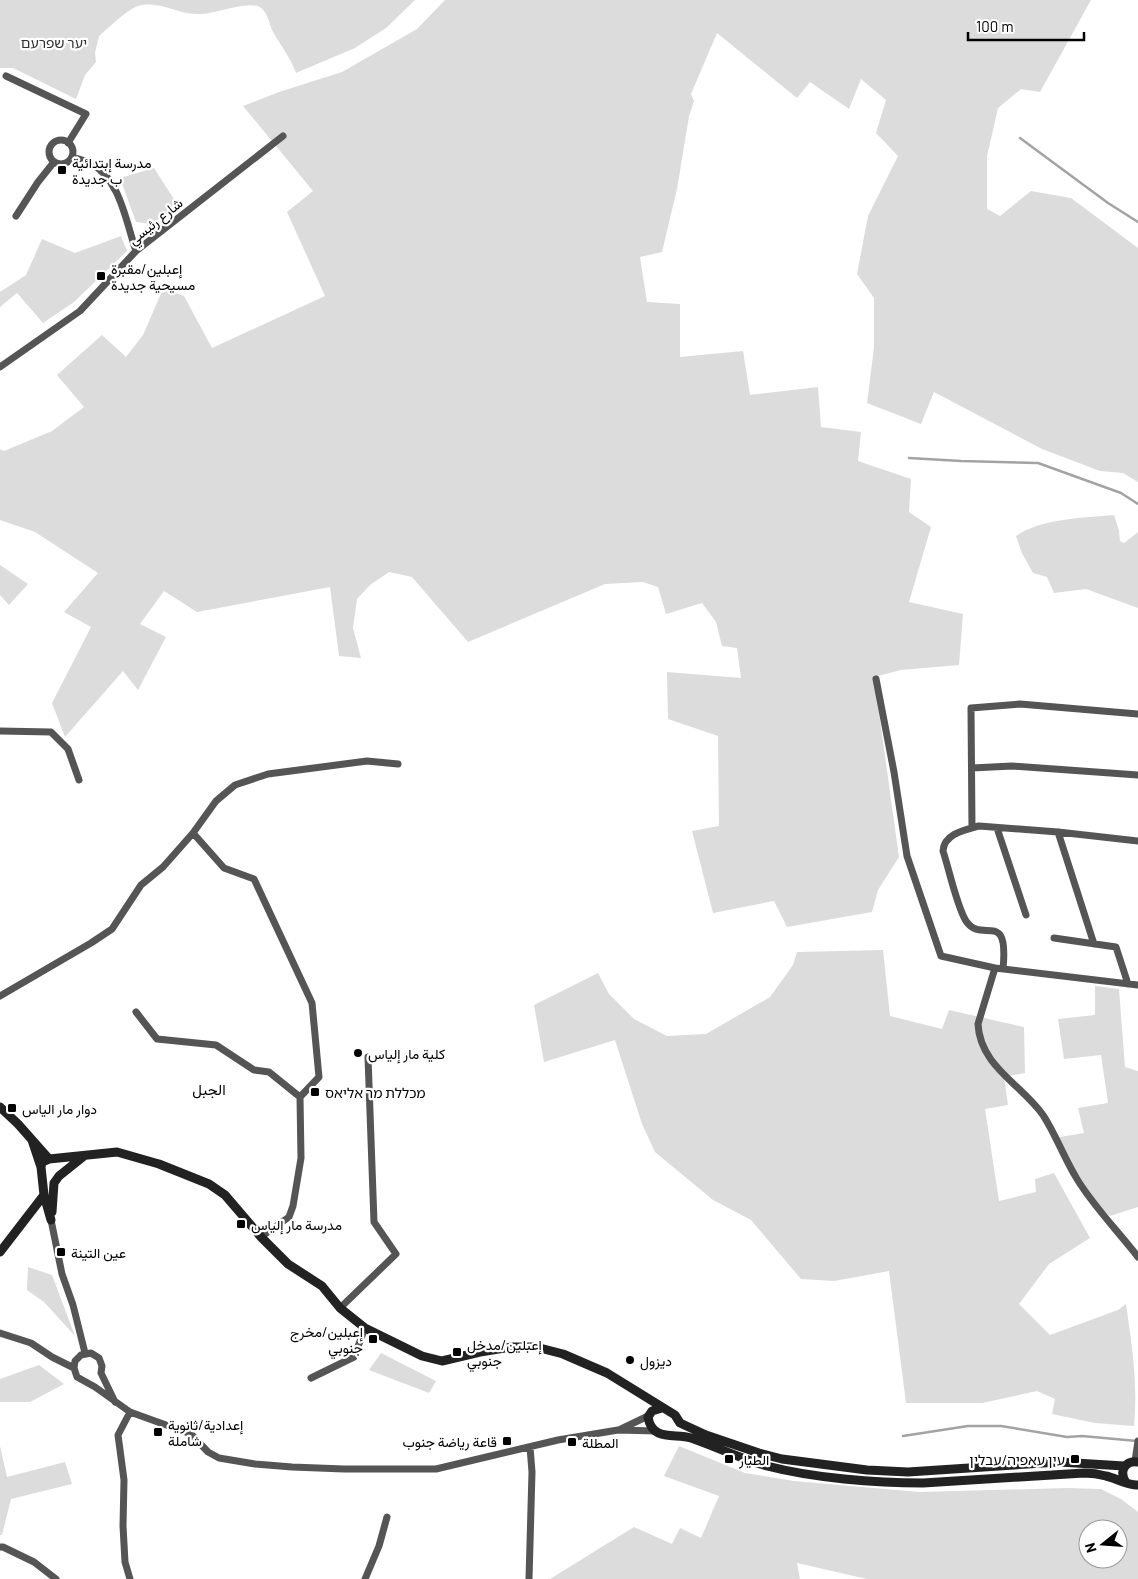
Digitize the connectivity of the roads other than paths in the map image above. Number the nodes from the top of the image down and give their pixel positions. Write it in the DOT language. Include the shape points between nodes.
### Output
graph roads {
  1 [pos="6,76"];
  2 [pos="283,136"];
  3 [pos="68,143"];
  4 [pos="72,157"];
  5 [pos="54,162"];
  6 [pos="16,216"];
  7 [pos="136,251"];
  8 [pos="0,367"];
  9 [pos="876,679"];
  10 [pos="1138,714"];
  11 [pos="0,731"];
  12 [pos="398,764"];
  13 [pos="972,768"];
  14 [pos="1138,775"];
  15 [pos="79,780"];
  16 [pos="972,828"];
  17 [pos="997,828"];
  18 [pos="1058,832"];
  19 [pos="193,833"];
  20 [pos="1138,840"];
  21 [pos="1026,916"];
  22 [pos="1054,938"];
  23 [pos="1094,944"];
  24 [pos="994,968"];
  25 [pos="1003,969"];
  26 [pos="1128,984"];
  27 [pos="1138,985"];
  28 [pos="0,996"];
  29 [pos="136,1012"];
  30 [pos="368,1057"];
  31 [pos="300,1097"];
  32 [pos="0,1107"];
  33 [pos="32,1140"];
  34 [pos="84,1156"];
  35 [pos="50,1160"];
  36 [pos="40,1167"];
  37 [pos="56,1179"];
  38 [pos="43,1180"];
  39 [pos="44,1195"];
  40 [pos="51,1220"];
  41 [pos="261,1237"];
  42 [pos="0,1252"];
  43 [pos="1138,1257"];
  44 [pos="340,1308"];
  45 [pos="365,1328"];
  46 [pos="0,1333"];
  47 [pos="85,1353"];
  48 [pos="74,1368"];
  49 [pos="101,1373"];
  50 [pos="311,1378"];
  51 [pos="84,1381"];
  52 [pos="632,1389"];
  53 [pos="115,1402"];
  54 [pos="662,1408"];
  55 [pos="130,1412"];
  56 [pos="649,1414"];
  57 [pos="680,1422"];
  58 [pos="618,1430"];
  59 [pos="656,1430"];
  60 [pos="672,1436"];
  61 [pos="1138,1441"];
  62 [pos="530,1447"];
  63 [pos="1136,1462"];
  64 [pos="1124,1466"];
  65 [pos="1125,1481"];
  66 [pos="1137,1485"];
  67 [pos="387,1517"];
  68 [pos="0,1548"];
  69 [pos="56,1579"];
  70 [pos="130,1579"];
  71 [pos="365,1579"];
  72 [pos="529,1579"];
  1 -- 3 [label="street" via="86,114"];
  2 -- 7 [label="street, شارع رئيسي"];
  3 -- 4 [label="street"];
  3 -- 5 [label="street" via="61,140 51,145 49,152"];
  4 -- 5 [label="street" via="62,164"];
  4 -- 7 [label="street" via="105,173 116,189"];
  5 -- 6 [label="street"];
  7 -- 8 [label="street, شارع رئيسي" via="80,311"];
  9 -- 24 [label="street" via="907,856 941,956"];
  10 -- 13 [label="street" via="1020,704 971,708"];
  11 -- 15 [label="street" via="51,732 68,749"];
  12 -- 19 [label="street" via="367,761 268,774 235,784 216,801"];
  13 -- 14 [label="street" via="1012,766"];
  13 -- 16 [label="street"];
  16 -- 17 [label="street"];
  16 -- 25 [label="street" via="952,835 946,840 943,851 966,922 975,928 1000,934 1005,950"];
  17 -- 18 [label="street"];
  17 -- 21 [label="street"];
  18 -- 20 [label="street"];
  18 -- 23 [label="street"];
  19 -- 28 [label="street" via="141,886 112,929"];
  19 -- 31 [label="street" via="224,868 254,879 312,1004 319,1077"];
  22 -- 23 [label="street"];
  23 -- 26 [label="street" via="1116,947"];
  24 -- 25 [label="street"];
  24 -- 43 [label="street" via="978,1024 982,1043 999,1070 1042,1114 1077,1180"];
  25 -- 26 [label="street"];
  26 -- 27 [label="street"];
  29 -- 31 [label="street" via="156,1039 216,1045 254,1070 269,1072"];
  30 -- 44 [label="street" via="374,1222 396,1254"];
  31 -- 41 [label="street" via="301,1158 293,1206 289,1217"];
  32 -- 33 [label="main road"];
  33 -- 35 [label="main road"];
  33 -- 36 [label="main road"];
  34 -- 35 [label="main road"];
  34 -- 37 [label="main road"];
  34 -- 41 [label="main road" via="117,1152 209,1184 225,1195"];
  35 -- 36 [label="main road" via="42,1162"];
  35 -- 37 [label="main road" via="57,1166"];
  36 -- 38 [label="main road"];
  37 -- 38 [label="main road" via="48,1183"];
  37 -- 40 [label="main road"];
  38 -- 39 [label="main road"];
  39 -- 40 [label="main road"];
  39 -- 42 [label="main road"];
  40 -- 47 [label="street" via="62,1274"];
  41 -- 44 [label="main road" via="288,1264 322,1286"];
  44 -- 45 [label="main road"];
  45 -- 50 [label="street" via="354,1357"];
  45 -- 52 [label="main road" via="439,1361 512,1347 536,1347 607,1372"];
  46 -- 48 [label="street" via="31,1343"];
  47 -- 48 [label="street" via="77,1358"];
  47 -- 49 [label="street" via="99,1358"];
  48 -- 51 [label="street" via="77,1377"];
  49 -- 51 [label="street" via="93,1381"];
  49 -- 53 [label="street"];
  51 -- 53 [label="street"];
  52 -- 54 [label="main road"];
  52 -- 56 [label="main road"];
  53 -- 55 [label="street"];
  54 -- 56 [label="main road"];
  54 -- 57 [label="main road"];
  55 -- 62 [label="street" via="191,1434 208,1452 219,1458 292,1467 436,1469"];
  55 -- 70 [label="street" via="118,1435 124,1480 125,1562"];
  56 -- 58 [label="street"];
  56 -- 59 [label="main road" via="651,1425"];
  57 -- 60 [label="main road" via="679,1430"];
  57 -- 64 [label="main road" via="706,1435 782,1459 867,1470 908,1472 1058,1462"];
  58 -- 59 [label="street"];
  58 -- 62 [label="street"];
  59 -- 60 [label="main road" via="667,1437"];
  60 -- 65 [label="main road" via="687,1437 768,1466 823,1476 923,1483 1084,1473"];
  61 -- 63 [label="street"];
  62 -- 72 [label="street"];
  63 -- 64 [label="main road"];
  64 -- 65 [label="main road" via="1122,1474"];
  65 -- 66 [label="main road"];
  67 -- 71 [label="street"];
  68 -- 69 [label="street" via="34,1562"];
}
